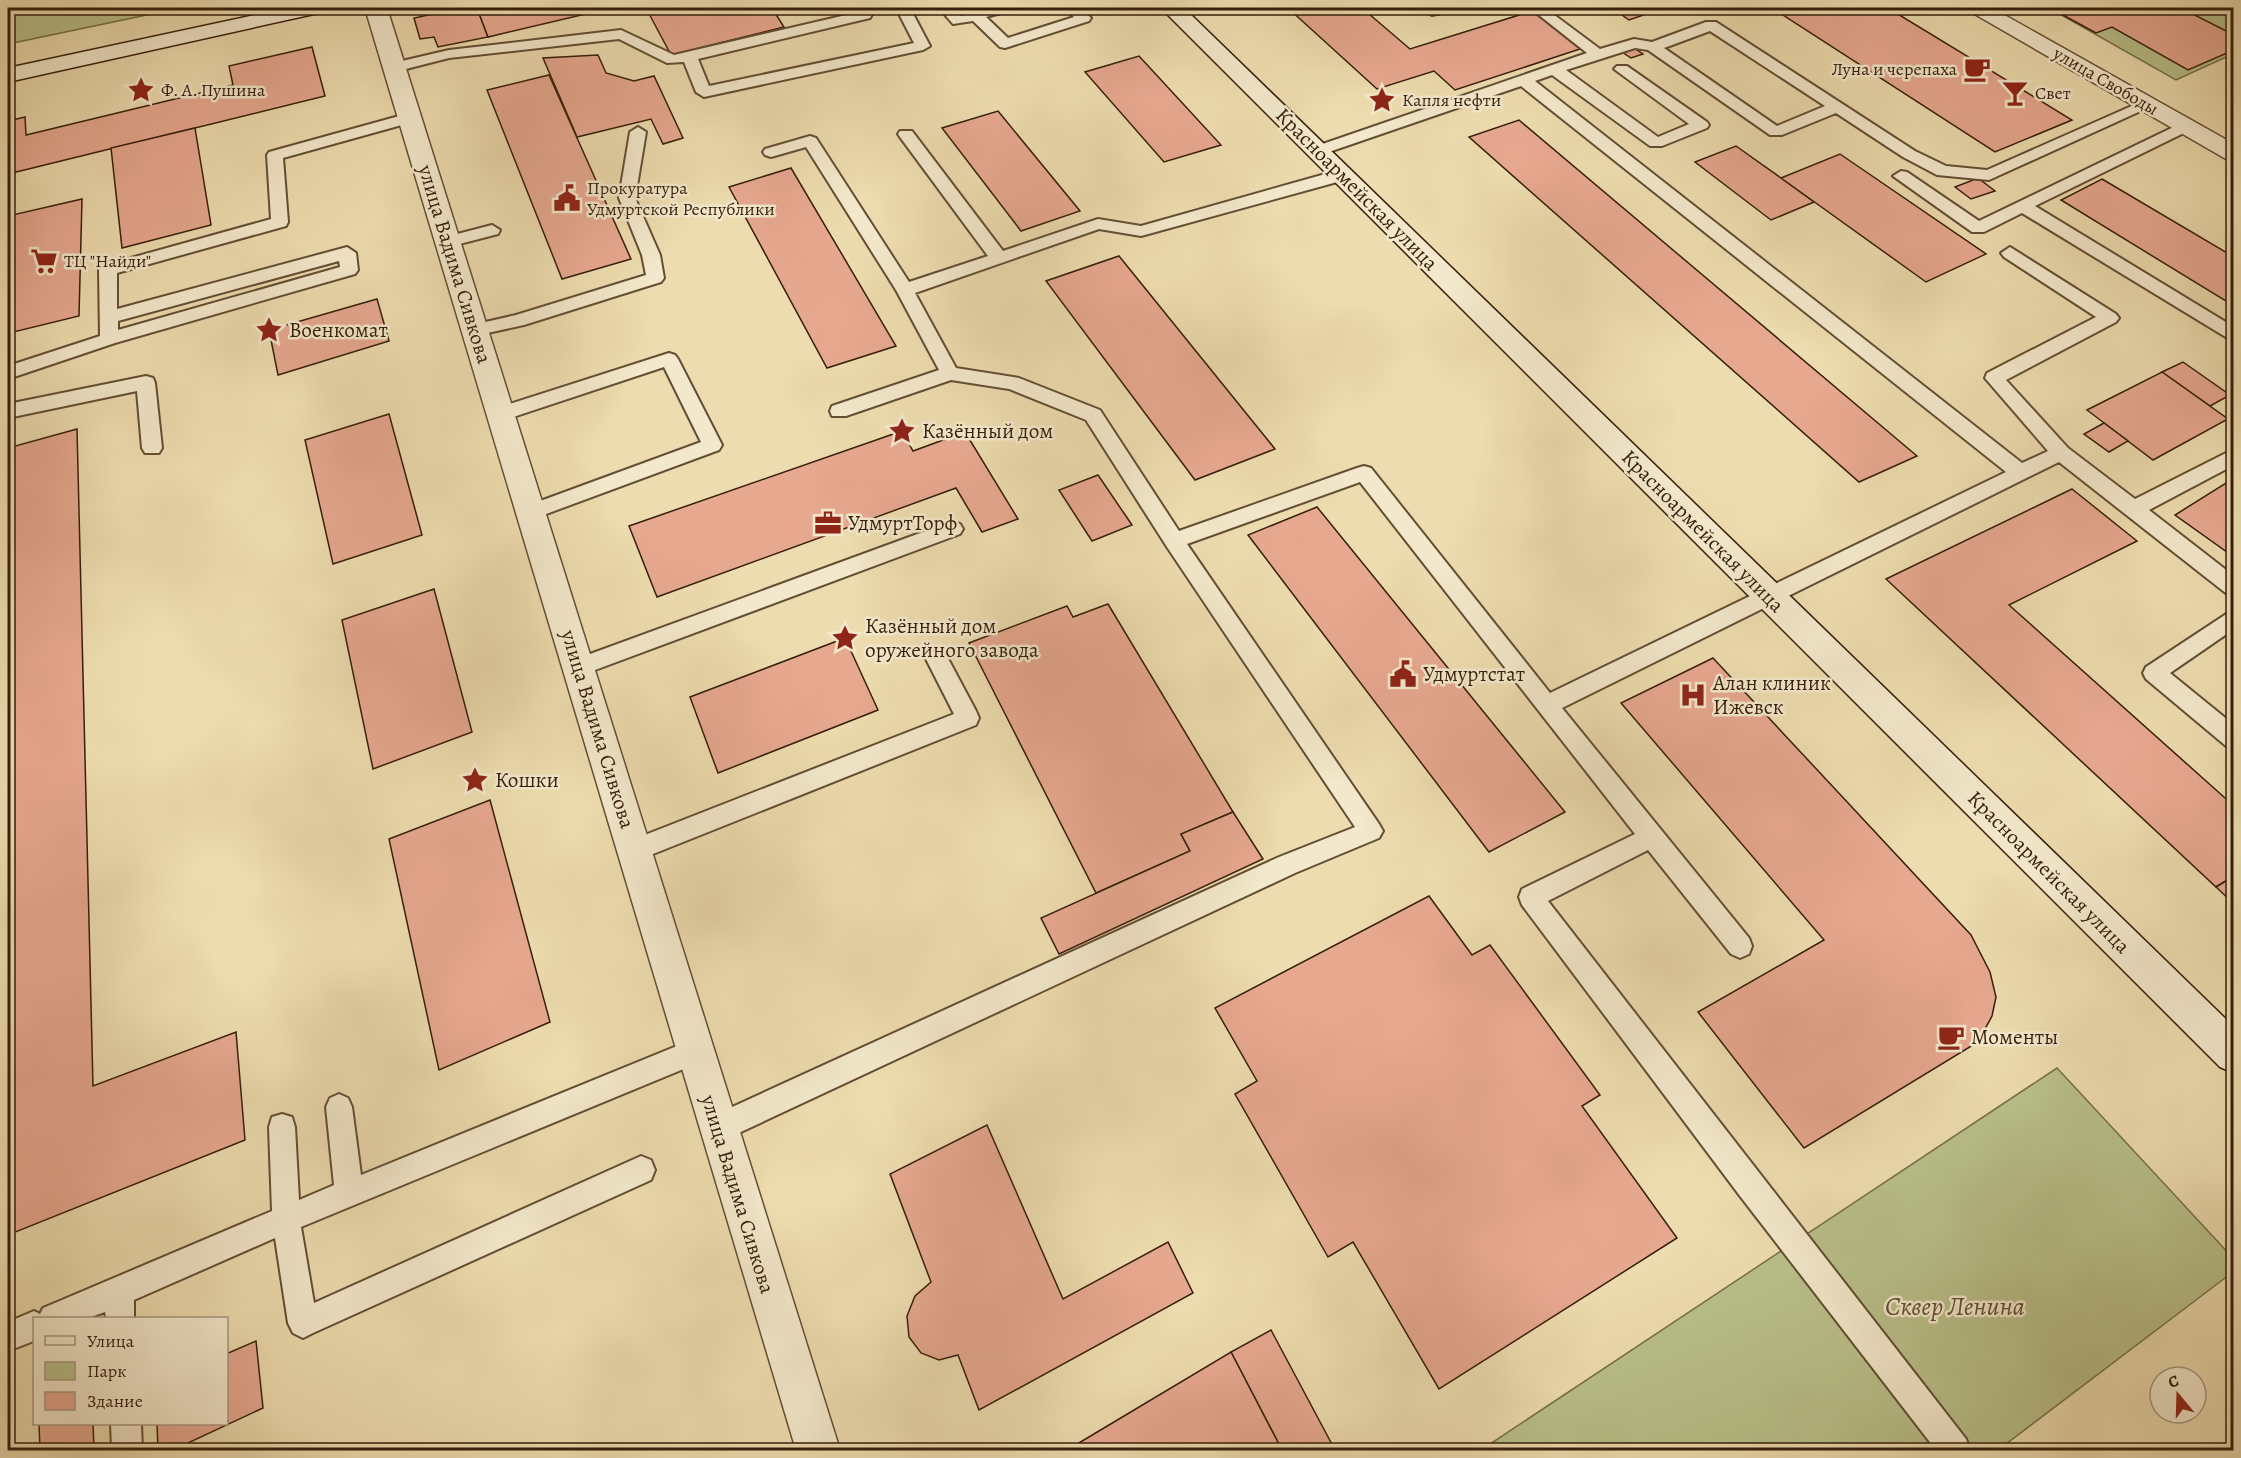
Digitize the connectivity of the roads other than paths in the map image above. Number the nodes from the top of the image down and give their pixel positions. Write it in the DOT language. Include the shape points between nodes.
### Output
graph roads {
  1 [pos="314,8"];
  2 [pos="376,8"];
  3 [pos="821,8"];
  4 [pos="868,8"];
  5 [pos="903,8"];
  6 [pos="946,8"];
  7 [pos="1003,8"];
  8 [pos="1073,8"];
  9 [pos="1172,8"];
  10 [pos="1427,8"];
  11 [pos="1446,8"];
  12 [pos="1537,8"];
  13 [pos="1978,8"];
  14 [pos="976,16"];
  15 [pos="830,23"];
  16 [pos="1653,47"];
  17 [pos="1598,54"];
  18 [pos="689,56"];
  19 [pos="394,67"];
  20 [pos="1554,69"];
  21 [pos="1622,69"];
  22 [pos="8,75"];
  23 [pos="1524,80"];
  24 [pos="2148,104"];
  25 [pos="1837,107"];
  26 [pos="410,118"];
  27 [pos="2186,126"];
  28 [pos="638,132"];
  29 [pos="906,134"];
  30 [pos="1317,150"];
  31 [pos="771,152"];
  32 [pos="2234,153"];
  33 [pos="1342,175"];
  34 [pos="1902,176"];
  35 [pos="2023,206"];
  36 [pos="492,230"];
  37 [pos="448,242"];
  38 [pos="2010,253"];
  39 [pos="999,258"];
  40 [pos="905,290"];
  41 [pos="108,318"];
  42 [pos="474,330"];
  43 [pos="2234,336"];
  44 [pos="109,339"];
  45 [pos="8,373"];
  46 [pos="951,374"];
  47 [pos="8,411"];
  48 [pos="839,411"];
  49 [pos="501,414"];
  50 [pos="152,448"];
  51 [pos="2061,453"];
  52 [pos="2234,456"];
  53 [pos="2021,473"];
  54 [pos="2134,509"];
  55 [pos="531,512"];
  56 [pos="953,530"];
  57 [pos="1174,541"];
  58 [pos="2234,588"];
  59 [pos="1768,595"];
  60 [pos="2234,617"];
  61 [pos="936,657"];
  62 [pos="579,668"];
  63 [pos="1546,705"];
  64 [pos="2234,739"];
  65 [pos="1652,837"];
  66 [pos="635,850"];
  67 [pos="1740,946"];
  68 [pos="694,1052"];
  69 [pos="2234,1054"];
  70 [pos="339,1107"];
  71 [pos="282,1127"];
  72 [pos="718,1128"];
  73 [pos="641,1170"];
  74 [pos="349,1193"];
  75 [pos="286,1219"];
  76 [pos="120,1305"];
  77 [pos="58,1317"];
  78 [pos="33,1326"];
  79 [pos="8,1336"];
  80 [pos="126,1425"];
  81 [pos="127,1450"];
  82 [pos="818,1450"];
  83 [pos="1955,1450"];
  1 -- 22 [label="street"];
  2 -- 19 [label="street, улица Вадима Сивкова"];
  3 -- 15 [label="lane"];
  4 -- 15 [label="lane" via="865,15"];
  5 -- 18 [label="lane" via="923,46 704,92"];
  6 -- 14 [label="lane" via="958,21"];
  7 -- 14 [label="lane"];
  8 -- 14 [label="lane" via="1084,18 1005,44"];
  9 -- 30 [label="street, Красноармейская улица"];
  10 -- 11 [label="lane"];
  12 -- 17 [label="lane"];
  13 -- 24 [label="street, улица Свободы"];
  15 -- 18 [label="lane"];
  16 -- 17 [label="lane" via="1634,43"];
  16 -- 25 [label="lane" via="1711,25"];
  16 -- 25 [label="lane" via="1776,132"];
  17 -- 20 [label="lane"];
  18 -- 19 [label="lane" via="672,60 621,34 449,54"];
  19 -- 26 [label="street, улица Вадима Сивкова"];
  20 -- 21 [label="lane" via="1656,143 1701,125"];
  20 -- 23 [label="lane"];
  23 -- 30 [label="lane"];
  23 -- 53 [label="lane"];
  24 -- 25 [label="lane" via="1989,175 1943,171 1909,154"];
  24 -- 27 [label="street, улица Свободы"];
  26 -- 37 [label="street, улица Вадима Сивкова"];
  26 -- 41 [label="lane" via="275,155 280,222 108,270"];
  27 -- 32 [label="street, улица Свободы"];
  27 -- 35 [label="lane"];
  28 -- 42 [label="lane" via="627,198 651,255 655,278 518,321"];
  29 -- 39 [label="lane"];
  30 -- 33 [label="street, Красноармейская улица"];
  31 -- 40 [label="lane" via="810,141"];
  33 -- 39 [label="lane" via="1141,231 1098,224"];
  33 -- 59 [label="street, Красноармейская улица"];
  34 -- 35 [label="lane" via="1978,228"];
  35 -- 43 [label="lane"];
  36 -- 37 [label="lane"];
  37 -- 42 [label="street, улица Вадима Сивкова"];
  38 -- 51 [label="lane" via="2110,318 1994,378"];
  39 -- 40 [label="lane"];
  40 -- 46 [label="lane"];
  41 -- 44 [label="lane"];
  41 -- 44 [label="lane" via="348,253 350,270"];
  42 -- 49 [label="street, улица Вадима Сивкова"];
  44 -- 45 [label="lane"];
  46 -- 48 [label="lane"];
  46 -- 57 [label="lane" via="1012,383 1093,415"];
  47 -- 50 [label="lane" via="146,382"];
  49 -- 55 [label="street, улица Вадима Сивкова"];
  49 -- 55 [label="lane" via="669,359 712,445"];
  51 -- 53 [label="lane"];
  51 -- 54 [label="lane"];
  52 -- 54 [label="lane"];
  53 -- 59 [label="lane"];
  54 -- 58 [label="lane"];
  55 -- 62 [label="street, улица Вадима Сивкова"];
  56 -- 62 [label="lane"];
  57 -- 63 [label="lane" via="1364,473"];
  57 -- 72 [label="lane" via="1371,831 1287,865"];
  59 -- 63 [label="lane" via="1715,625"];
  59 -- 69 [label="street, Красноармейская улица"];
  60 -- 64 [label="lane" via="2154,673"];
  61 -- 66 [label="lane" via="968,718"];
  62 -- 66 [label="street, улица Вадима Сивкова"];
  63 -- 65 [label="lane"];
  65 -- 67 [label="lane"];
  65 -- 83 [label="lane" via="1531,897"];
  66 -- 68 [label="street, улица Вадима Сивкова"];
  68 -- 72 [label="street, улица Вадима Сивкова"];
  68 -- 74 [label="lane"];
  70 -- 74 [label="lane"];
  71 -- 75 [label="lane"];
  72 -- 82 [label="street, улица Вадима Сивкова"];
  73 -- 75 [label="lane" via="303,1323"];
  74 -- 75 [label="lane"];
  75 -- 76 [label="lane"];
  76 -- 77 [label="lane"];
  78 -- 79 [label="lane"];
  80 -- 81 [label="lane"];
}
